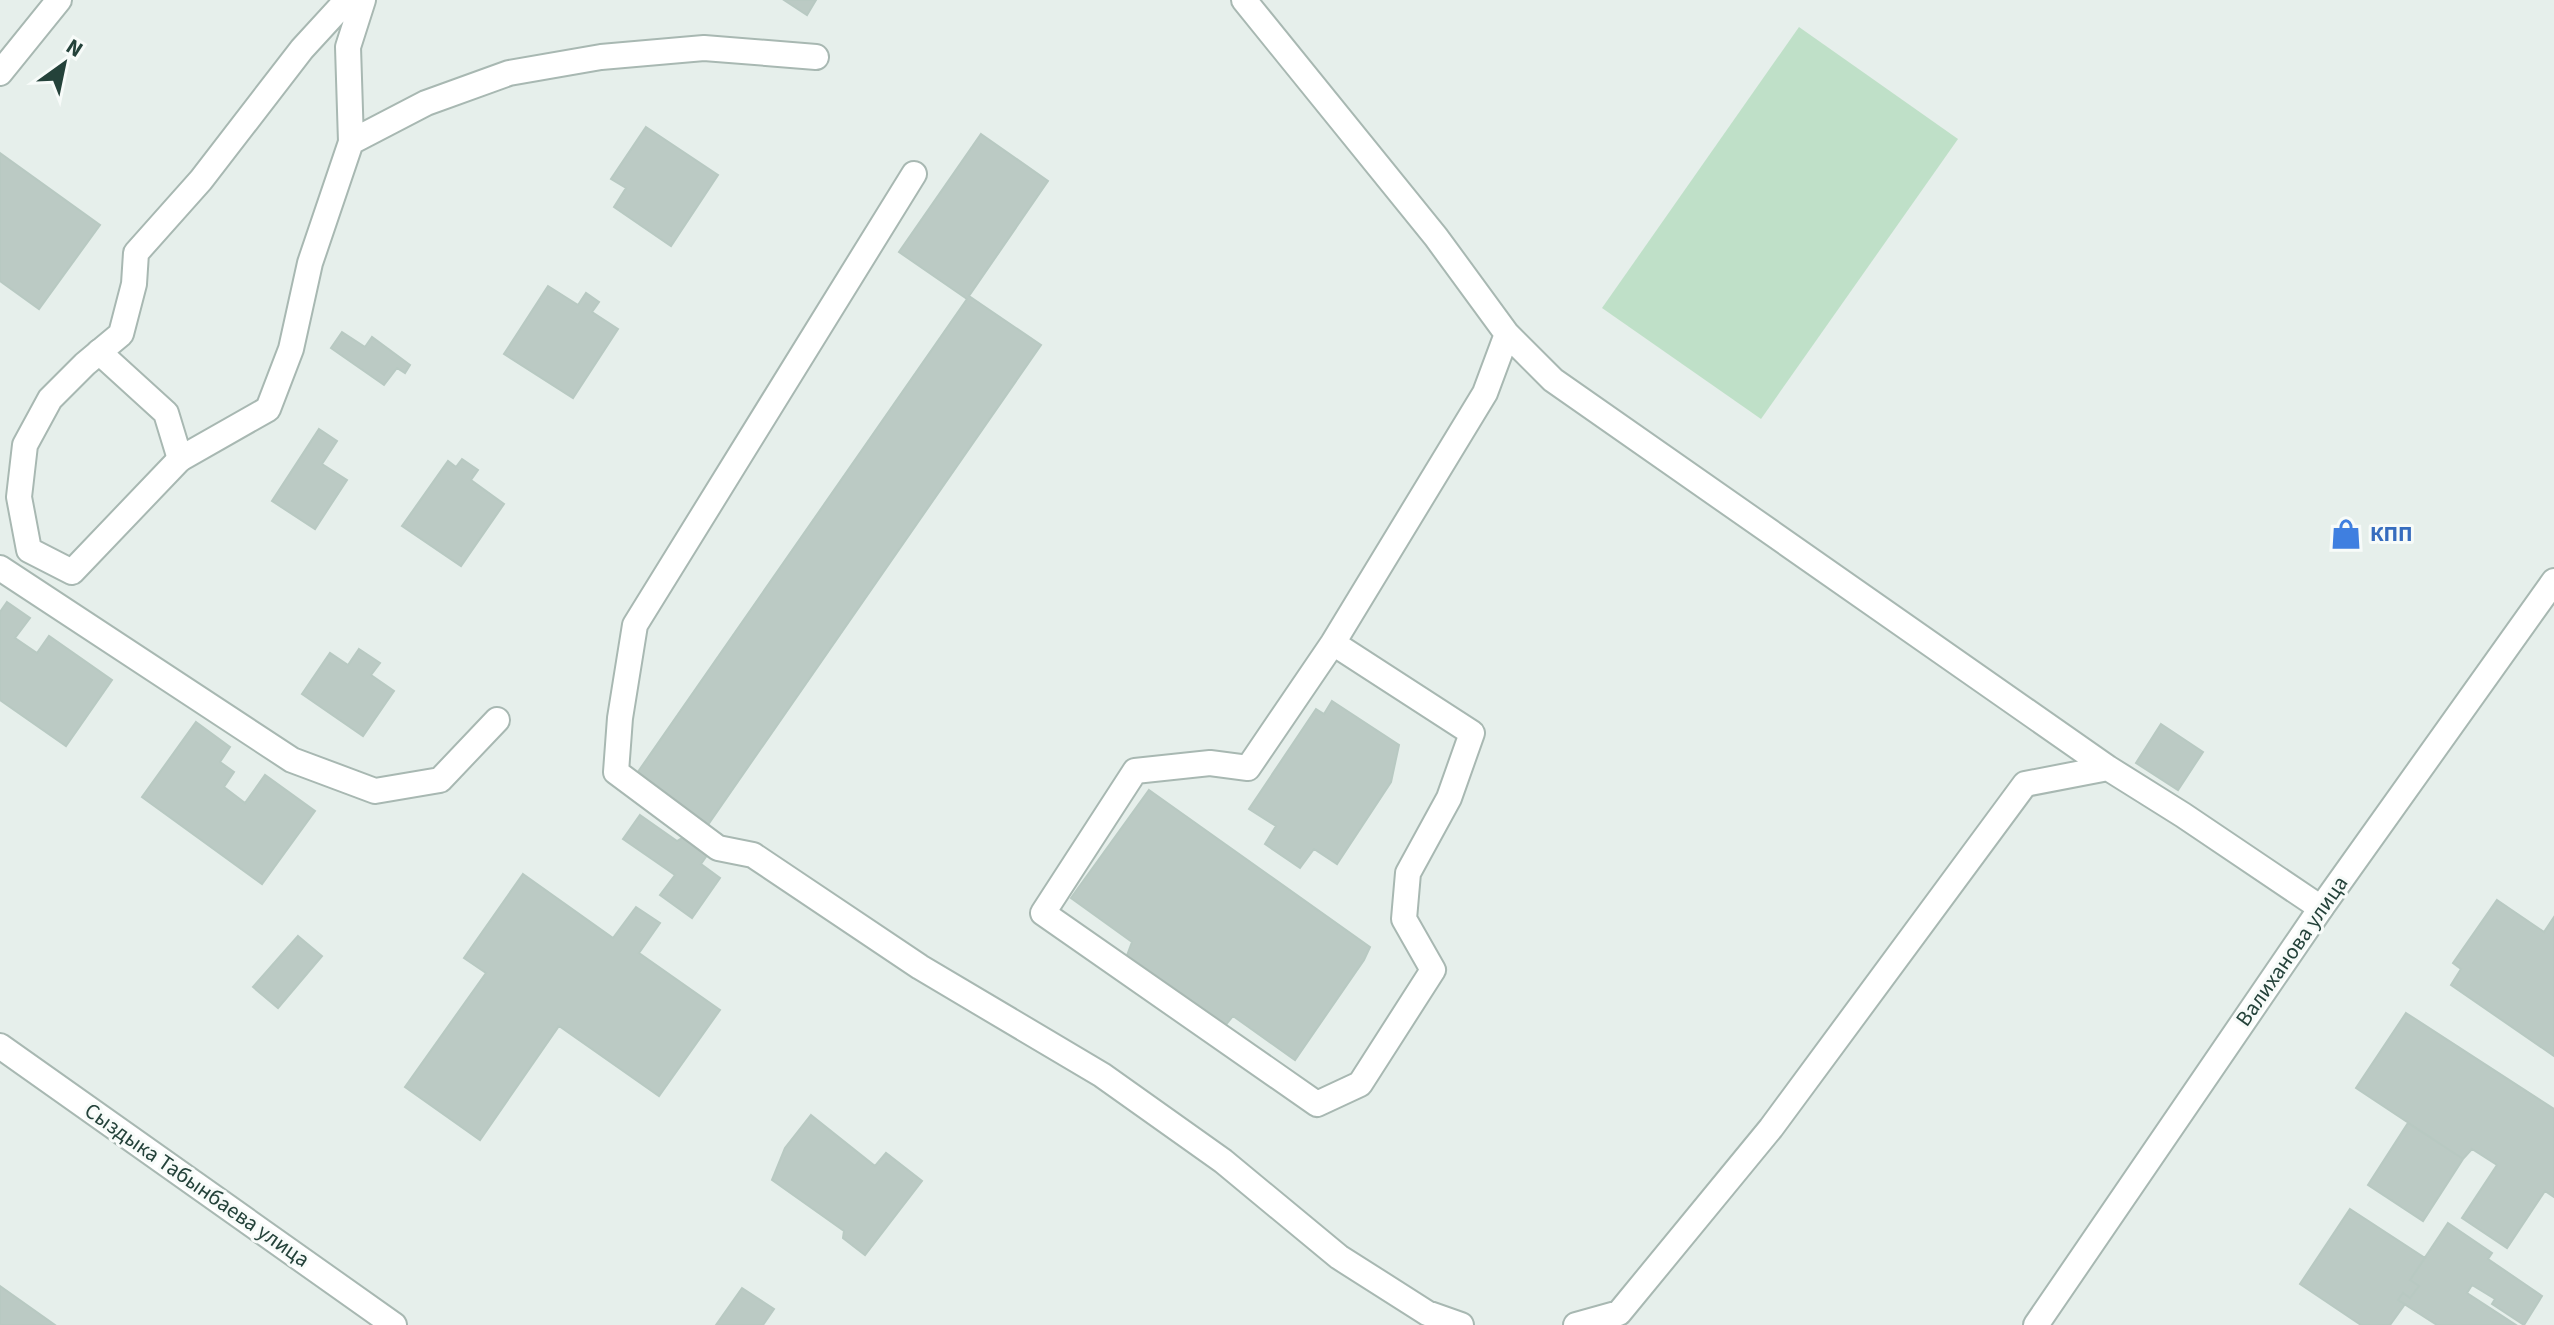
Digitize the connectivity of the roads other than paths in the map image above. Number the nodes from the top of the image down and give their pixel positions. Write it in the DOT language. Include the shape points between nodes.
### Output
graph roads {
  1 [pos="59,0"];
  2 [pos="347,0"];
  3 [pos="363,0"];
  4 [pos="1244,0"];
  5 [pos="816,57"];
  6 [pos="0,73"];
  7 [pos="351,142"];
  8 [pos="914,174"];
  9 [pos="1507,334"];
  10 [pos="99,352"];
  11 [pos="180,459"];
  12 [pos="29,550"];
  13 [pos="0,568"];
  14 [pos="72,572"];
  15 [pos="2554,581"];
  16 [pos="25,584"];
  17 [pos="56,605"];
  18 [pos="1333,643"];
  19 [pos="497,720"];
  20 [pos="2108,768"];
  21 [pos="2321,908"];
  22 [pos="0,1046"];
  23 [pos="394,1325"];
  24 [pos="1461,1325"];
  25 [pos="1576,1325"];
  26 [pos="2036,1325"];
  1 -- 6 [label="street"];
  2 -- 10 [label="street" via="136,253 121,334"];
  3 -- 7 [label="street" via="348,47"];
  4 -- 9 [label="street" via="1436,237"];
  5 -- 7 [label="street" via="704,48 601,57 509,73 426,103"];
  7 -- 11 [label="street" via="310,263 291,349 268,409"];
  8 -- 24 [label="street" via="635,625 616,772 718,848 753,855 920,967 1102,1075 1223,1161 1339,1257 1427,1313"];
  9 -- 18 [label="street" via="1485,393"];
  9 -- 20 [label="street" via="1553,380"];
  10 -- 11 [label="street" via="166,413"];
  10 -- 12 [label="street" via="50,399 25,445 19,497"];
  11 -- 14 [label="street"];
  12 -- 14 [label="street"];
  12 -- 16 [label="street"];
  13 -- 16 [label="street"];
  14 -- 17 [label="street"];
  15 -- 21 [label="street, Валиханова улица"];
  16 -- 17 [label="street"];
  17 -- 19 [label="street" via="292,760 375,791 440,780"];
  18 -- 18 [label="street" via="1248,768 1210,763 1135,771 1043,913 1317,1104 1360,1084 1433,970 1404,919 1408,873 1449,798 1472,733"];
  20 -- 21 [label="street"];
  20 -- 25 [label="street" via="2025,784 1771,1128 1619,1313"];
  21 -- 26 [label="street, Валиханова улица"];
  22 -- 23 [label="street, Сыздыка Табынбаева улица"];
}
